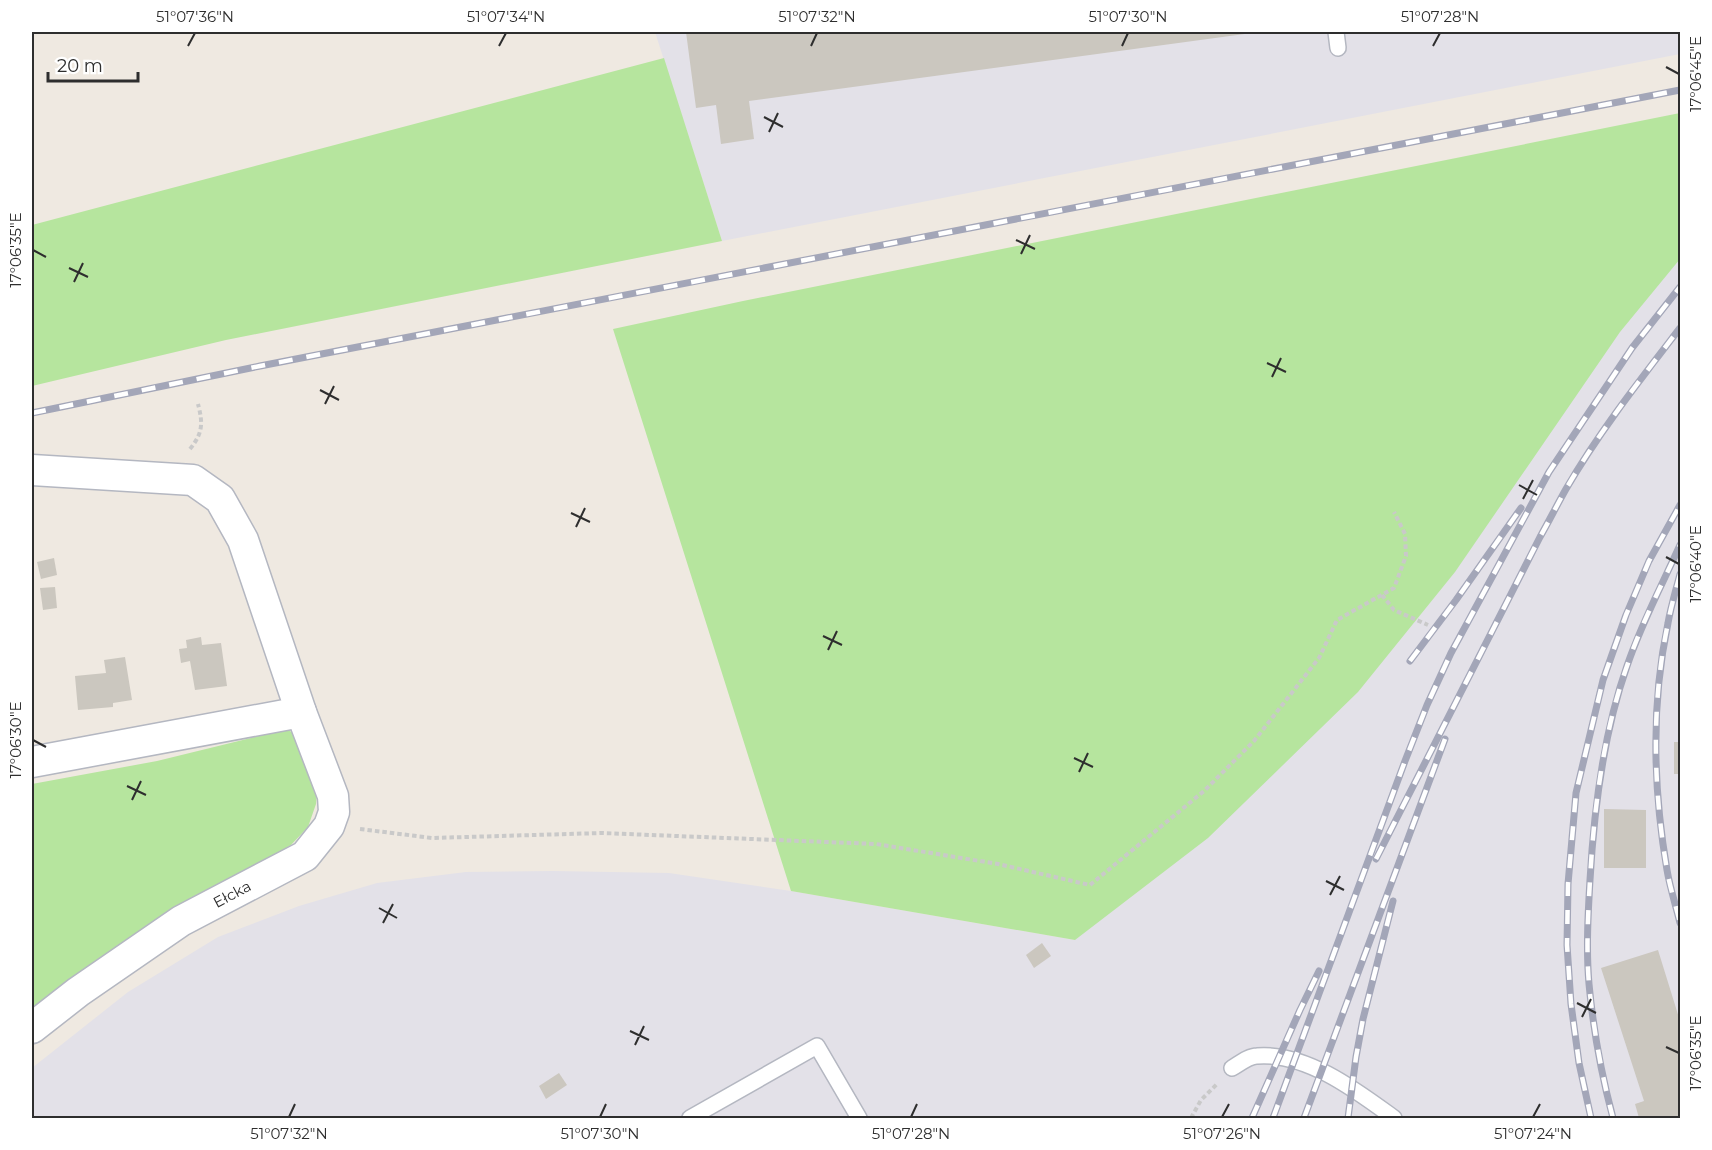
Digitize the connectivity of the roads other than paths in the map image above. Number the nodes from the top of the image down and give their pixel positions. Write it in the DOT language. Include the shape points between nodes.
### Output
graph roads {
  1 [pos="1336,32"];
  2 [pos="1338,48"];
  3 [pos="32,470"];
  4 [pos="301,712"];
  5 [pos="32,762"];
  6 [pos="32,1028"];
  7 [pos="1232,1068"];
  8 [pos="690,1119"];
  9 [pos="859,1119"];
  10 [pos="1394,1119"];
  1 -- 2 [label="lane"];
  3 -- 4 [label="street" via="194,480 220,499 243,540"];
  4 -- 5 [label="street"];
  4 -- 6 [label="street, Ełcka" via="333,796 334,812 330,826 305,856 181,921"];
  7 -- 10 [label="lane" via="1255,1056 1294,1061 1352,1088"];
  8 -- 9 [label="lane" via="818,1046"];
}
